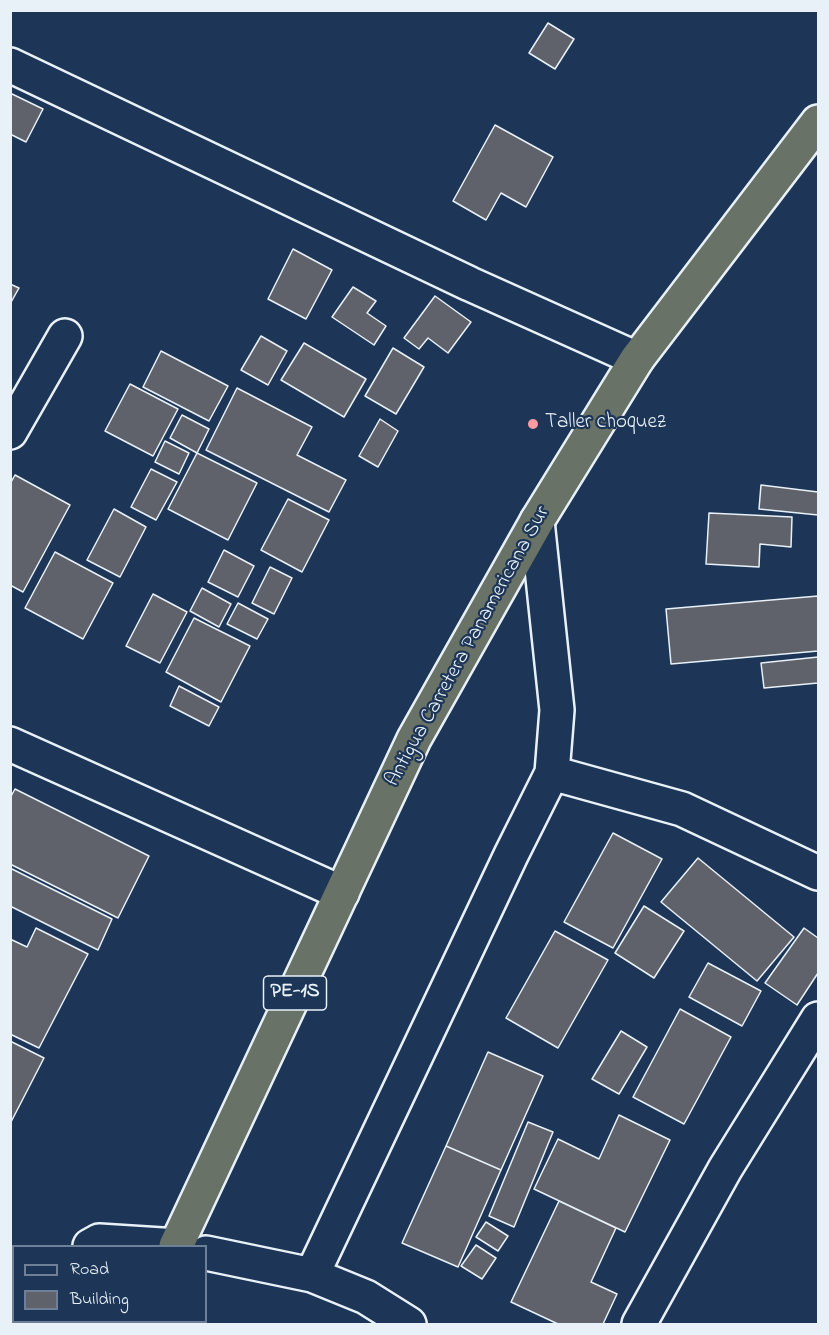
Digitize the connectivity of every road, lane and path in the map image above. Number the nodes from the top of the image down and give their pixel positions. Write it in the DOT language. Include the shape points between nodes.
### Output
graph roads {
  1 [pos="10,65"];
  2 [pos="819,122"];
  3 [pos="65,336"];
  4 [pos="637,359"];
  5 [pos="10,432"];
  6 [pos="537,521"];
  7 [pos="10,744"];
  8 [pos="552,772"];
  9 [pos="819,873"];
  10 [pos="342,893"];
  11 [pos="819,1019"];
  12 [pos="92,1245"];
  13 [pos="161,1245"];
  14 [pos="176,1245"];
  15 [pos="207,1252"];
  16 [pos="312,1275"];
  17 [pos="409,1324"];
  18 [pos="639,1324"];
  1 -- 4 [label="street"];
  2 -- 4 [label="highway, Antigua Carretera Panamericana Sur / PE-1S"];
  3 -- 5 [label="street"];
  4 -- 6 [label="highway, Antigua Carretera Panamericana Sur / PE-1S"];
  6 -- 8 [label="street" via="557,711"];
  6 -- 10 [label="highway, Antigua Carretera Panamericana Sur / PE-1S" via="414,739"];
  7 -- 10 [label="street"];
  8 -- 9 [label="street" via="682,809"];
  8 -- 16 [label="street"];
  10 -- 14 [label="highway, Antigua Carretera Panamericana Sur / PE-1S"];
  11 -- 18 [label="street" via="725,1169"];
  12 -- 13 [label="street" via="99,1241"];
  15 -- 16 [label="street"];
  16 -- 17 [label="street" via="366,1297"];
}
